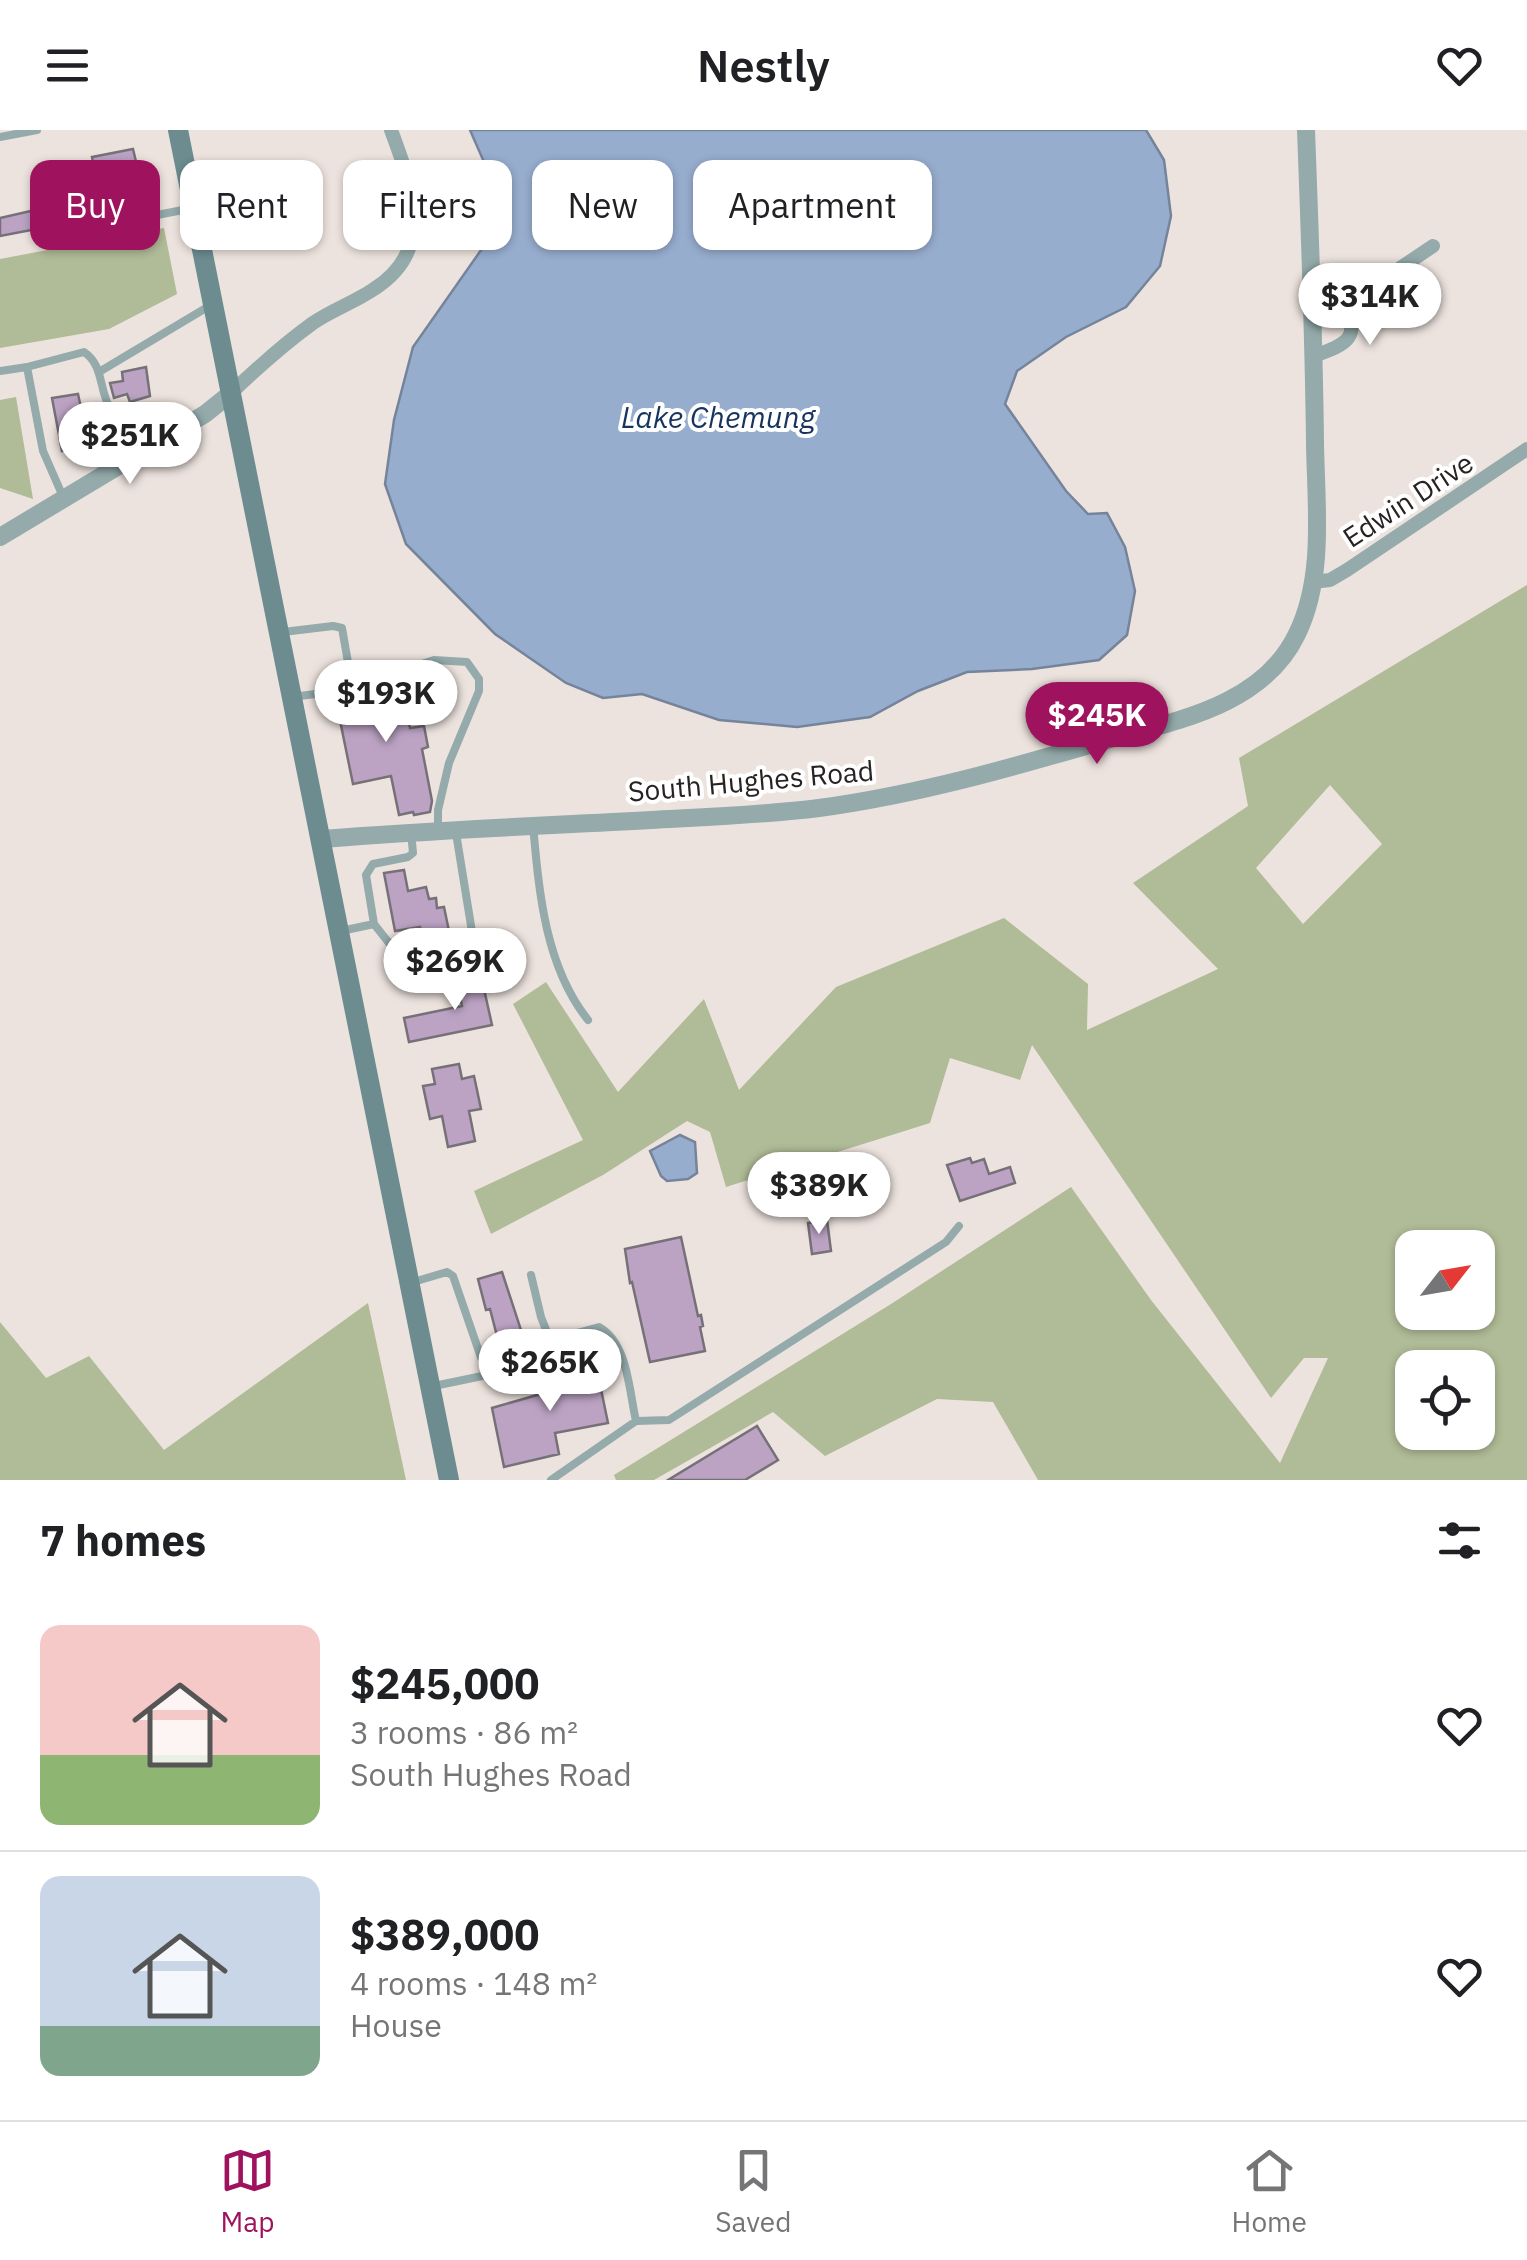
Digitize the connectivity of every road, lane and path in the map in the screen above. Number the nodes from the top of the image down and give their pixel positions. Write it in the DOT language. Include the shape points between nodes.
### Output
graph roads {
  1 [pos="37,130"];
  2 [pos="178,130"];
  3 [pos="390,130"];
  4 [pos="1290,130"];
  5 [pos="1306,136"];
  6 [pos="0,137"];
  7 [pos="184,160"];
  8 [pos="1433,246"];
  9 [pos="202,250"];
  10 [pos="1346,301"];
  11 [pos="212,304"];
  12 [pos="1312,310"];
  13 [pos="1314,356"];
  14 [pos="27,367"];
  15 [pos="0,371"];
  16 [pos="100,372"];
  17 [pos="230,394"];
  18 [pos="146,450"];
  19 [pos="1527,450"];
  20 [pos="64,499"];
  21 [pos="0,537"];
  22 [pos="1312,582"];
  23 [pos="278,632"];
  24 [pos="345,677"];
  25 [pos="292,696"];
  26 [pos="532,825"];
  27 [pos="446,829"];
  28 [pos="411,832"];
  29 [pos="322,839"];
  30 [pos="374,924"];
  31 [pos="340,932"];
  32 [pos="588,1020"];
  33 [pos="959,1226"];
  34 [pos="531,1275"];
  35 [pos="410,1282"];
  36 [pos="552,1345"];
  37 [pos="487,1375"];
  38 [pos="430,1386"];
  39 [pos="636,1422"];
  40 [pos="449,1480"];
  41 [pos="551,1480"];
  1 -- 6 [label="lane"];
  2 -- 7 [label="main road"];
  3 -- 17 [label="street" via="410,183 414,231 406,260 376,288 313,323"];
  4 -- 5 [label="lane"];
  5 -- 12 [label="street, South Hughes Road"];
  8 -- 10 [label="street"];
  9 -- 11 [label="main road"];
  10 -- 12 [label="street"];
  10 -- 13 [label="street" via="1354,324 1350,338"];
  11 -- 16 [label="lane"];
  11 -- 17 [label="main road"];
  12 -- 13 [label="street, South Hughes Road"];
  13 -- 22 [label="street, South Hughes Road"];
  14 -- 15 [label="lane"];
  14 -- 16 [label="lane" via="84,352"];
  14 -- 20 [label="lane" via="42,451"];
  16 -- 18 [label="lane" via="106,402"];
  17 -- 18 [label="street"];
  17 -- 23 [label="main road"];
  18 -- 20 [label="street"];
  19 -- 22 [label="street, Edwin Drive" via="1348,570"];
  20 -- 21 [label="street"];
  22 -- 26 [label="street, South Hughes Road" via="1298,632 1276,666 1246,692 1184,718 881,798 753,814"];
  23 -- 24 [label="lane" via="342,628"];
  23 -- 25 [label="main road"];
  24 -- 25 [label="lane" via="329,681 323,693"];
  24 -- 27 [label="lane" via="378,678 434,660 466,662 479,679 446,775"];
  25 -- 29 [label="main road"];
  26 -- 27 [label="street, South Hughes Road"];
  26 -- 32 [label="lane" via="556,962"];
  27 -- 28 [label="street, South Hughes Road"];
  27 -- 30 [label="lane" via="473,938 467,950 436,958 406,942 389,943"];
  28 -- 29 [label="street, South Hughes Road"];
  28 -- 30 [label="lane" via="413,853 372,864 366,874"];
  29 -- 31 [label="main road"];
  30 -- 31 [label="lane"];
  31 -- 35 [label="main road"];
  33 -- 39 [label="lane" via="908,1268 686,1410 669,1420"];
  34 -- 36 [label="lane"];
  35 -- 37 [label="lane" via="453,1276"];
  35 -- 38 [label="main road"];
  36 -- 37 [label="lane" via="508,1375"];
  36 -- 39 [label="lane" via="599,1326 611,1334"];
  37 -- 38 [label="lane"];
  38 -- 40 [label="main road"];
  39 -- 41 [label="lane"];
}
